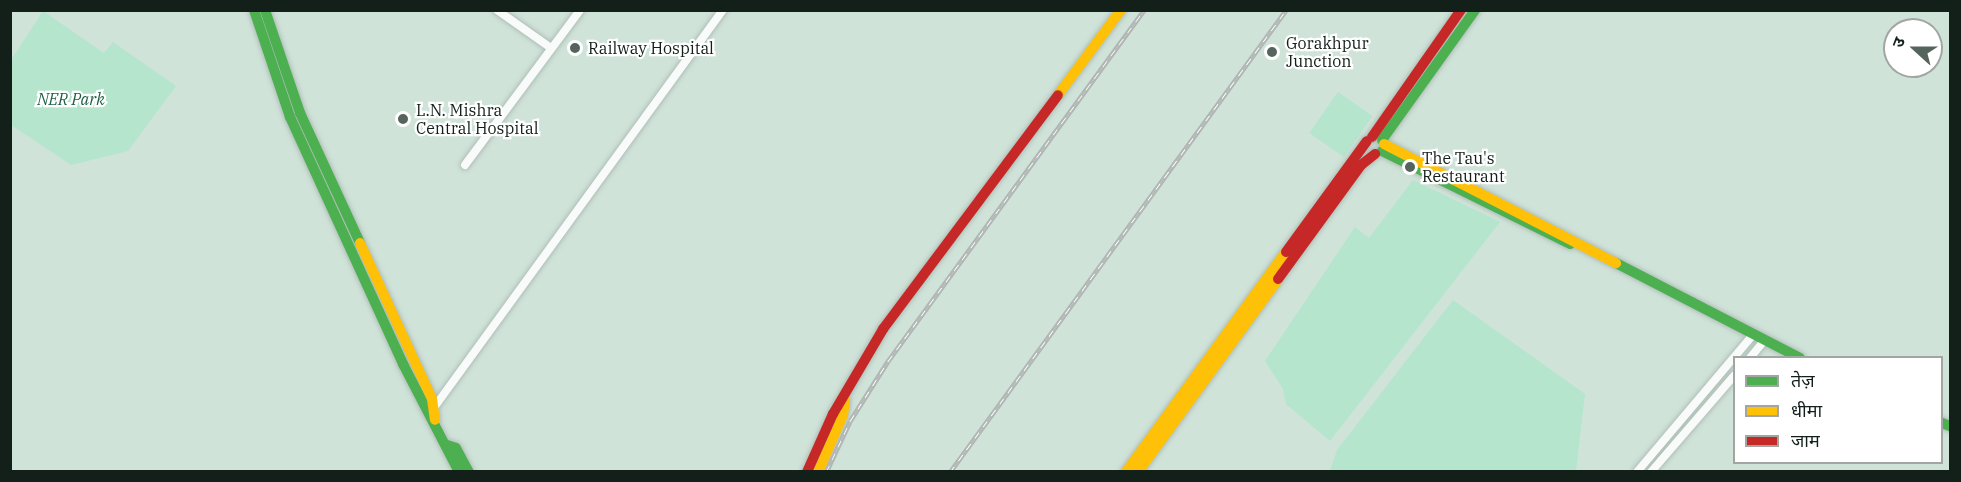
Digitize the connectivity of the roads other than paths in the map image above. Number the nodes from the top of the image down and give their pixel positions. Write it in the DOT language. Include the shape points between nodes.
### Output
graph roads {
  1 [pos="254,10"];
  2 [pos="265,10"];
  3 [pos="497,10"];
  4 [pos="580,10"];
  5 [pos="723,10"];
  6 [pos="1120,10"];
  7 [pos="1461,10"];
  8 [pos="1475,10"];
  9 [pos="551,48"];
  10 [pos="1377,144"];
  11 [pos="465,165"];
  12 [pos="1750,339"];
  13 [pos="1762,344"];
  14 [pos="1735,356"];
  15 [pos="1751,356"];
  16 [pos="1783,356"];
  17 [pos="1797,356"];
  18 [pos="1733,359"];
  19 [pos="1733,376"];
  20 [pos="845,396"];
  21 [pos="432,413"];
  22 [pos="447,445"];
  23 [pos="459,471"];
  24 [pos="469,471"];
  25 [pos="807,471"];
  26 [pos="818,471"];
  27 [pos="1126,471"];
  28 [pos="1138,471"];
  29 [pos="1636,471"];
  30 [pos="1651,471"];
  1 -- 21 [label="main road" via="290,117"];
  2 -- 21 [label="main road" via="300,113"];
  3 -- 9 [label="street"];
  4 -- 9 [label="street"];
  5 -- 21 [label="street"];
  6 -- 20 [label="main road" via="883,329"];
  7 -- 10 [label="main road"];
  8 -- 10 [label="main road"];
  9 -- 11 [label="street"];
  10 -- 12 [label="main road" via="1618,261"];
  10 -- 27 [label="main road"];
  10 -- 28 [label="main road"];
  12 -- 13 [label="main road"];
  12 -- 14 [label="street"];
  13 -- 15 [label="street"];
  13 -- 16 [label="main road"];
  13 -- 17 [label="main road"];
  18 -- 29 [label="street"];
  19 -- 30 [label="street"];
  20 -- 25 [label="main road"];
  20 -- 26 [label="main road" via="843,415"];
  21 -- 22 [label="main road"];
  22 -- 23 [label="main road"];
  22 -- 24 [label="main road" via="456,448"];
}
